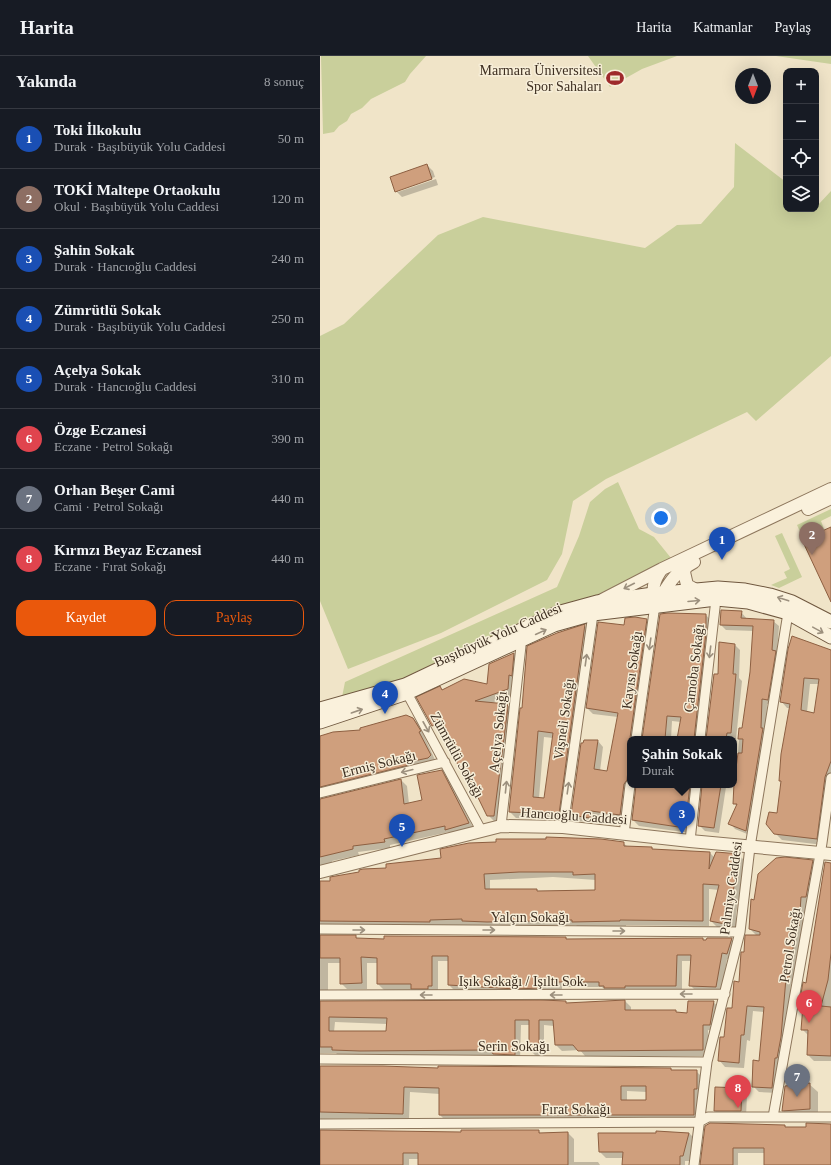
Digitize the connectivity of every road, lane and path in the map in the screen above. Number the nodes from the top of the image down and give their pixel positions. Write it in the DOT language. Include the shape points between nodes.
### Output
graph roads {
  1 [pos="831,489"];
  2 [pos="831,498"];
  3 [pos="686,566"];
  4 [pos="662,569"];
  5 [pos="696,590"];
  6 [pos="657,597"];
  7 [pos="716,600"];
  8 [pos="595,608"];
  9 [pos="788,613"];
  10 [pos="831,622"];
  11 [pos="831,637"];
  12 [pos="519,642"];
  13 [pos="407,693"];
  14 [pos="320,709"];
  15 [pos="320,722"];
  16 [pos="636,736"];
  17 [pos="700,736"];
  18 [pos="445,762"];
  19 [pos="831,778"];
  20 [pos="630,788"];
  21 [pos="696,788"];
  22 [pos="320,793"];
  23 [pos="501,826"];
  24 [pos="563,827"];
  25 [pos="481,830"];
  26 [pos="624,834"];
  27 [pos="690,842"];
  28 [pos="750,847"];
  29 [pos="825,853"];
  30 [pos="320,872"];
  31 [pos="320,929"];
  32 [pos="740,932"];
  33 [pos="725,994"];
  34 [pos="320,995"];
  35 [pos="320,1059"];
  36 [pos="707,1062"];
  37 [pos="773,1117"];
  38 [pos="831,1117"];
  39 [pos="699,1122"];
  40 [pos="320,1124"];
  41 [pos="694,1165"];
  1 -- 4 [label="street"];
  2 -- 3 [label="street"];
  3 -- 5 [label="street" via="684,572 688,585"];
  3 -- 6 [label="street"];
  4 -- 6 [label="street" via="654,579"];
  4 -- 8 [label="street, one-way"];
  5 -- 6 [label="main road, Başıbüyük Yolu Caddesi"];
  10 -- 5 [label="main road, Başıbüyük Yolu Caddesi, one-way" via="792,602 770,595 718,588"];
  6 -- 7 [label="main road, Başıbüyük Yolu Caddesi, one-way"];
  6 -- 8 [label="main road, Başıbüyük Yolu Caddesi"];
  6 -- 16 [label="street, Kayısı Sokağı, one-way"];
  7 -- 9 [label="main road, Başıbüyük Yolu Caddesi" via="748,602"];
  7 -- 17 [label="street, Çamoba Sokağı, one-way"];
  12 -- 8 [label="main road, Başıbüyük Yolu Caddesi, one-way"];
  8 -- 14 [label="main road, Başıbüyük Yolu Caddesi" via="557,613 405,685"];
  24 -- 8 [label="street, Vişneli Sokağı, one-way"];
  9 -- 11 [label="main road, Başıbüyük Yolu Caddesi, one-way"];
  9 -- 28 [label="street, Palmiye Caddesi"];
  12 -- 13 [label="main road, Başıbüyük Yolu Caddesi"];
  23 -- 12 [label="street, Açelya Sokağı, one-way" via="521,646"];
  15 -- 13 [label="main road, Başıbüyük Yolu Caddesi, one-way"];
  13 -- 18 [label="street, Zümrütlü Sokağı, one-way"];
  18 -- 22 [label="street, Ermiş Sokağı, one-way"];
  18 -- 25 [label="street, Zümrütlü Sokağı"];
  19 -- 29 [label="street, Petrol Sokağı"];
  20 -- 26 [label="street"];
  21 -- 27 [label="street"];
  23 -- 24 [label="street, Hancıoğlu Caddesi"];
  23 -- 25 [label="street, Hancıoğlu Caddesi"];
  24 -- 26 [label="street, Hancıoğlu Caddesi"];
  25 -- 30 [label="street, Hancıoğlu Caddesi"];
  26 -- 27 [label="street, Hancıoğlu Caddesi"];
  27 -- 28 [label="street, Hancıoğlu Caddesi"];
  28 -- 29 [label="street, Hancıoğlu Caddesi"];
  28 -- 32 [label="street, Palmiye Caddesi"];
  29 -- 37 [label="street, Petrol Sokağı"];
  31 -- 32 [label="street, Yalçın Sokağı, one-way"];
  32 -- 33 [label="street, Palmiye Caddesi"];
  33 -- 34 [label="street, Işık Sokağı / Işıltı Sok., one-way"];
  33 -- 36 [label="street, Palmiye Caddesi"];
  35 -- 36 [label="street, Serin Sokağı"];
  36 -- 39 [label="street, Palmiye Caddesi"];
  37 -- 38 [label="street, Fırat Sokağı"];
  37 -- 39 [label="street, Fırat Sokağı" via="708,1116"];
  39 -- 40 [label="street, Fırat Sokağı"];
  39 -- 41 [label="street, Palmiye Caddesi"];
}
